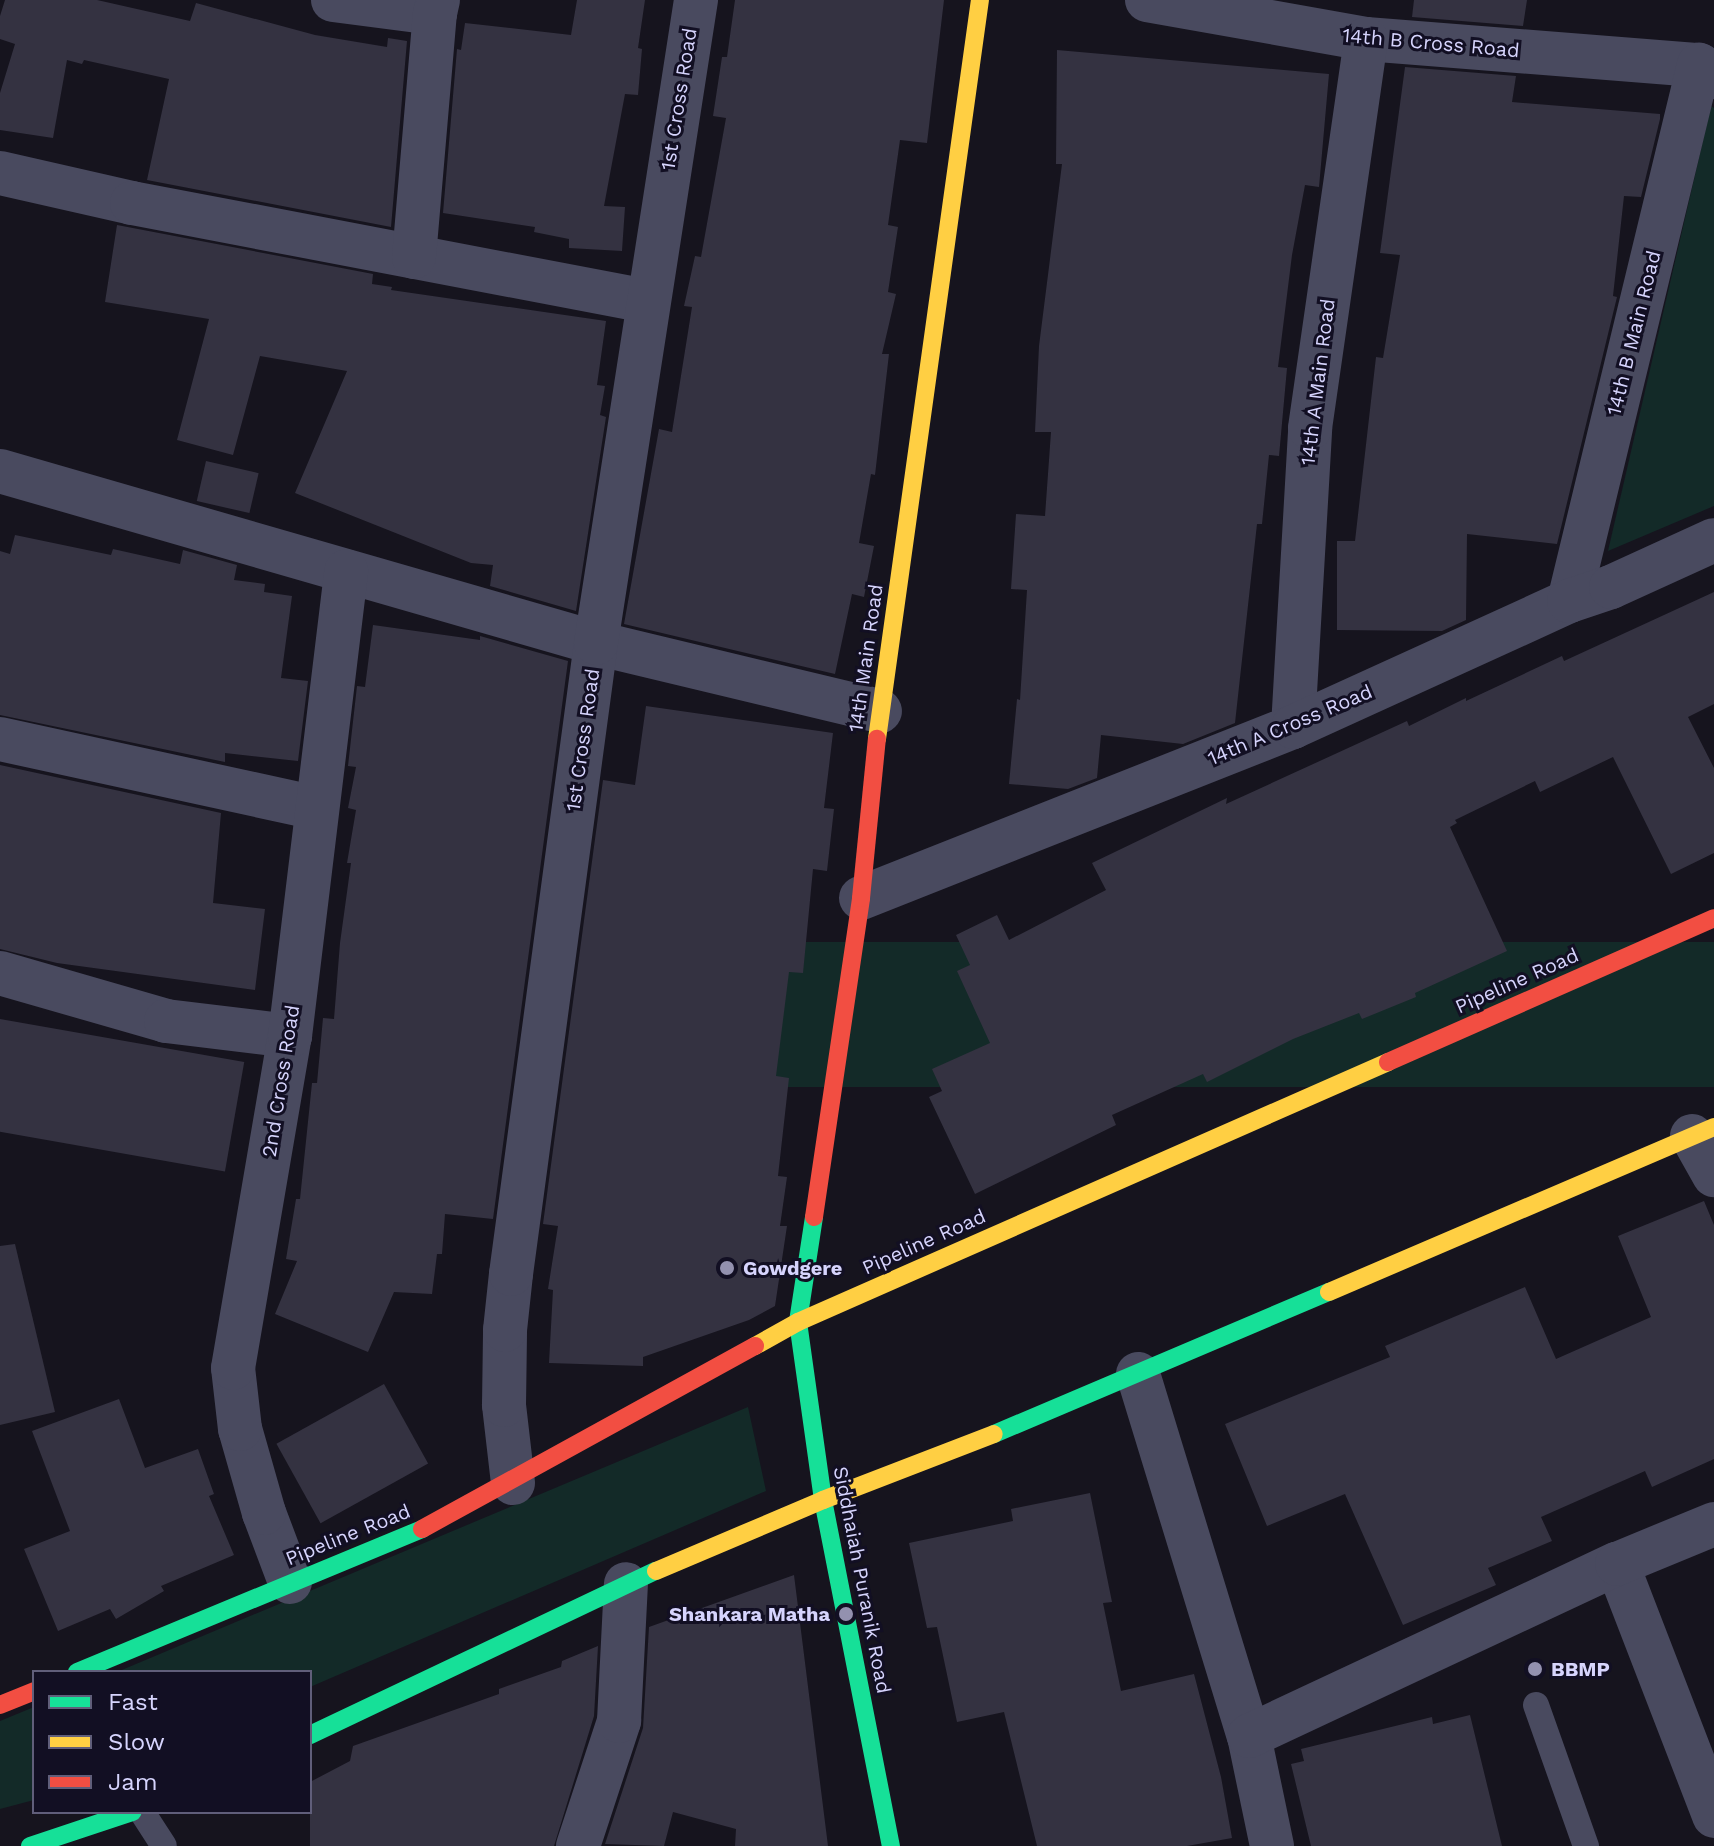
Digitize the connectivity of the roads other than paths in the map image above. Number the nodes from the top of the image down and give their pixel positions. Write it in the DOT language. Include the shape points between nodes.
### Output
graph roads {
  1 [pos="333,0"];
  2 [pos="696,0"];
  3 [pos="980,0"];
  4 [pos="1147,0"];
  5 [pos="437,7"];
  6 [pos="1366,39"];
  7 [pos="1706,71"];
  8 [pos="0,173"];
  9 [pos="414,257"];
  10 [pos="646,301"];
  11 [pos="0,471"];
  12 [pos="1714,540"];
  13 [pos="346,571"];
  14 [pos="1569,601"];
  15 [pos="596,643"];
  16 [pos="880,711"];
  17 [pos="1293,727"];
  18 [pos="0,739"];
  19 [pos="317,808"];
  20 [pos="861,898"];
  21 [pos="1714,918"];
  22 [pos="0,973"];
  23 [pos="290,1036"];
  24 [pos="1703,1131"];
  25 [pos="1714,1175"];
  26 [pos="798,1322"];
  27 [pos="1138,1374"];
  28 [pos="513,1483"];
  29 [pos="823,1500"];
  30 [pos="1714,1524"];
  31 [pos="1617,1564"];
  32 [pos="290,1582"];
  33 [pos="626,1584"];
  34 [pos="82,1670"];
  35 [pos="1536,1705"];
  36 [pos="312,1734"];
  37 [pos="1249,1736"];
  38 [pos="126,1814"];
  39 [pos="143,1814"];
  40 [pos="1714,1816"];
  41 [pos="30,1846"];
  42 [pos="164,1846"];
  43 [pos="578,1846"];
  44 [pos="891,1846"];
  45 [pos="1272,1846"];
  46 [pos="1586,1846"];
  1 -- 5 [label="street"];
  2 -- 10 [label="street, 1st Cross Road"];
  3 -- 16 [label="main road, 14th Main Road"];
  4 -- 6 [label="street, 14th B Cross Road"];
  5 -- 9 [label="street"];
  6 -- 7 [label="street, 14th B Cross Road"];
  6 -- 17 [label="street, 14th A Main Road" via="1310,428"];
  7 -- 14 [label="street, 14th B Main Road"];
  8 -- 9 [label="street"];
  9 -- 10 [label="street"];
  10 -- 15 [label="street, 1st Cross Road"];
  11 -- 13 [label="street"];
  12 -- 14 [label="street, 14th A Cross Road"];
  13 -- 15 [label="street"];
  13 -- 19 [label="street, 2nd Cross Road"];
  14 -- 17 [label="street, 14th A Cross Road"];
  15 -- 16 [label="street"];
  15 -- 28 [label="street, 1st Cross Road" via="505,1330 504,1405"];
  16 -- 20 [label="main road, 14th Main Road"];
  17 -- 20 [label="street, 14th A Cross Road"];
  18 -- 19 [label="street"];
  19 -- 23 [label="street, 2nd Cross Road"];
  20 -- 26 [label="main road, 14th Main Road"];
  21 -- 26 [label="main road, Pipeline Road"];
  22 -- 23 [label="street" via="166,1021"];
  23 -- 32 [label="street, 2nd Cross Road" via="233,1381 260,1501"];
  24 -- 25 [label="street"];
  24 -- 27 [label="main road"];
  26 -- 28 [label="main road, Pipeline Road"];
  26 -- 29 [label="main road, Siddhaiah Puranik Road"];
  27 -- 29 [label="main road"];
  27 -- 37 [label="street"];
  28 -- 32 [label="main road, Pipeline Road" via="431,1525"];
  29 -- 33 [label="main road"];
  29 -- 44 [label="main road, Siddhaiah Puranik Road"];
  30 -- 31 [label="street"];
  31 -- 37 [label="street"];
  31 -- 40 [label="street"];
  32 -- 34 [label="main road, Pipeline Road"];
  33 -- 36 [label="main road"];
  33 -- 43 [label="street" via="619,1721"];
  35 -- 46 [label="lane"];
  37 -- 45 [label="street"];
  38 -- 41 [label="main road"];
  39 -- 42 [label="lane"];
}
